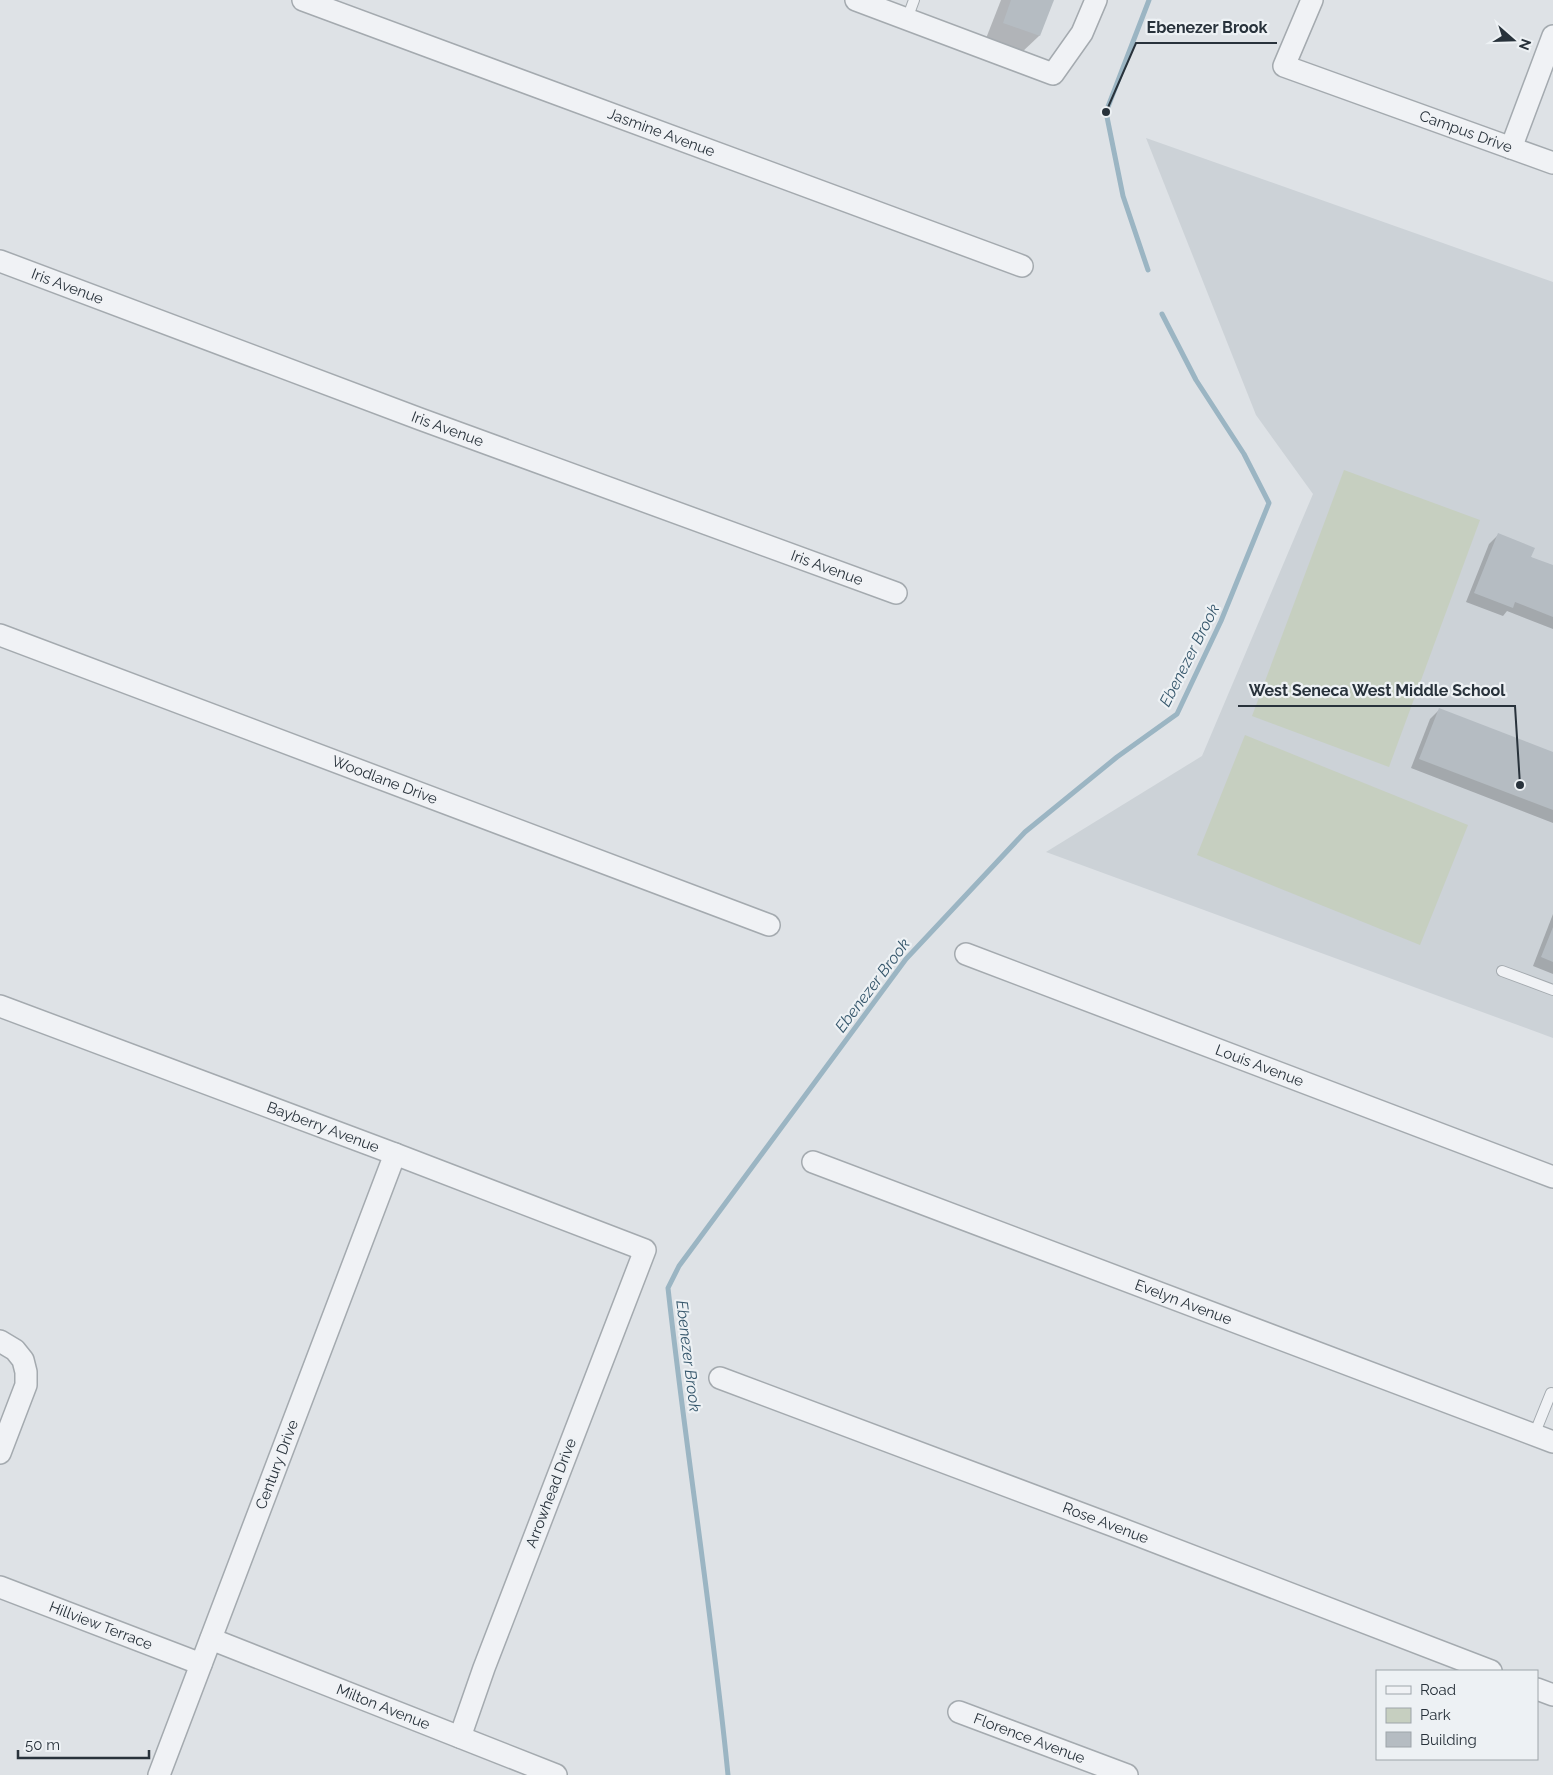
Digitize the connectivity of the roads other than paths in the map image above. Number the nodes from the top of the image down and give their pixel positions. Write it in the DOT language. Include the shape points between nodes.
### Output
graph roads {
  1 [pos="303,0"];
  2 [pos="856,0"];
  3 [pos="1096,0"];
  4 [pos="1312,0"];
  5 [pos="910,9"];
  6 [pos="1553,36"];
  7 [pos="1511,148"];
  8 [pos="1553,164"];
  9 [pos="0,261"];
  10 [pos="1022,266"];
  11 [pos="896,593"];
  12 [pos="0,635"];
  13 [pos="769,925"];
  14 [pos="966,954"];
  15 [pos="1502,971"];
  16 [pos="1553,990"];
  17 [pos="0,1006"];
  18 [pos="395,1154"];
  19 [pos="813,1162"];
  20 [pos="1553,1177"];
  21 [pos="645,1250"];
  22 [pos="0,1341"];
  23 [pos="720,1378"];
  24 [pos="1553,1394"];
  25 [pos="1544,1439"];
  26 [pos="0,1453"];
  27 [pos="0,1587"];
  28 [pos="211,1638"];
  29 [pos="201,1664"];
  30 [pos="1489,1670"];
  31 [pos="1538,1689"];
  32 [pos="1553,1695"];
  33 [pos="959,1712"];
  34 [pos="460,1737"];
  35 [pos="159,1775"];
  36 [pos="556,1775"];
  37 [pos="1127,1775"];
  1 -- 10 [label="street, Jasmine Avenue"];
  2 -- 5 [label="street"];
  3 -- 5 [label="street" via="1082,33 1053,74"];
  4 -- 7 [label="street, Campus Drive" via="1284,66"];
  6 -- 7 [label="street"];
  7 -- 8 [label="street, Campus Drive"];
  9 -- 11 [label="street, Iris Avenue"];
  12 -- 13 [label="street, Woodlane Drive"];
  14 -- 20 [label="street, Louis Avenue"];
  15 -- 16 [label="lane"];
  17 -- 18 [label="street, Bayberry Avenue"];
  18 -- 21 [label="street, Bayberry Avenue"];
  18 -- 28 [label="street, Century Drive"];
  19 -- 25 [label="street, Evelyn Avenue"];
  21 -- 34 [label="street, Arrowhead Drive"];
  22 -- 26 [label="street" via="15,1350 23,1360 26,1372 26,1385"];
  23 -- 30 [label="street, Rose Avenue"];
  24 -- 25 [label="lane"];
  27 -- 29 [label="street, Hillview Terrace"];
  28 -- 29 [label="street, Century Drive"];
  28 -- 34 [label="street, Milton Avenue"];
  29 -- 35 [label="street, Century Drive"];
  31 -- 32 [label="street"];
  33 -- 37 [label="street, Florence Avenue"];
  34 -- 36 [label="street, Milton Avenue"];
}
